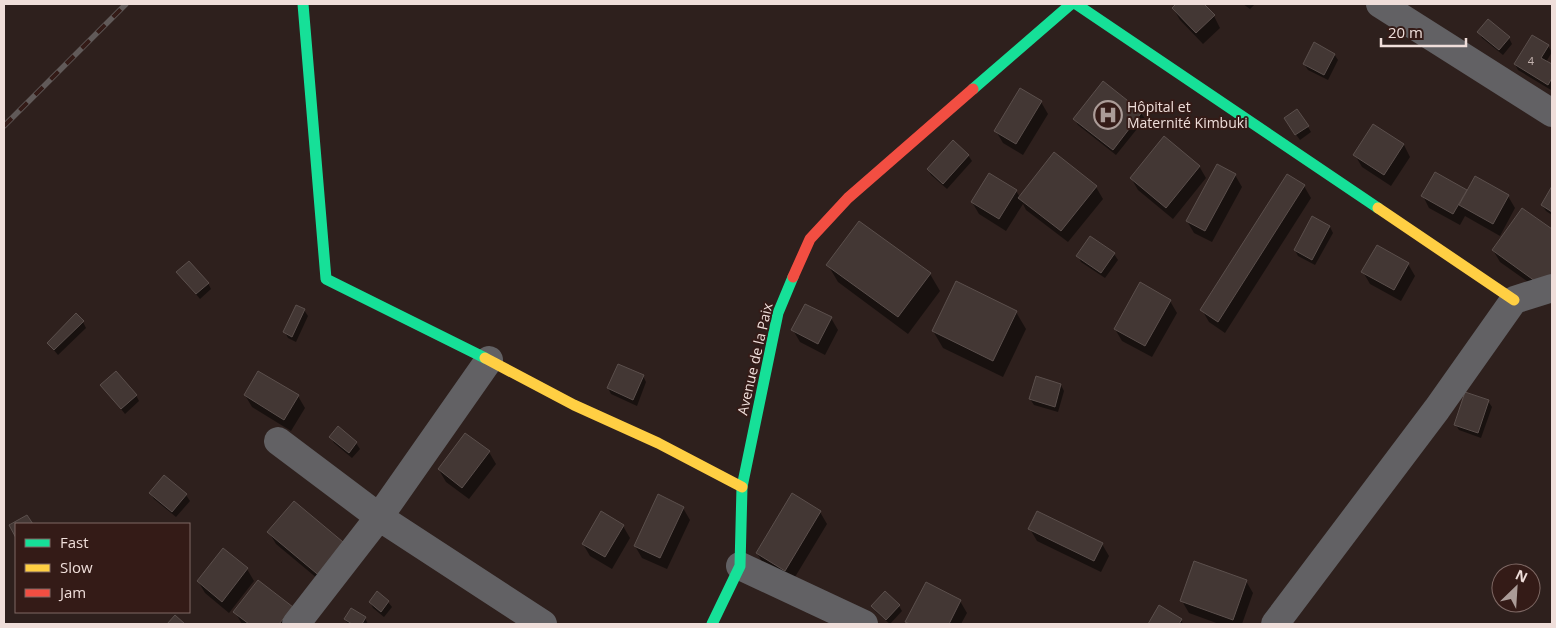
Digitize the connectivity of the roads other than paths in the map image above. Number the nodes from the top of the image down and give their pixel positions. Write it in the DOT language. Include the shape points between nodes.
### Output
graph roads {
  1 [pos="303,4"];
  2 [pos="1071,4"];
  3 [pos="1076,4"];
  4 [pos="1380,4"];
  5 [pos="1552,114"];
  6 [pos="1552,288"];
  7 [pos="1514,300"];
  8 [pos="489,360"];
  9 [pos="278,441"];
  10 [pos="742,487"];
  11 [pos="379,517"];
  12 [pos="740,566"];
  13 [pos="296,624"];
  14 [pos="543,624"];
  15 [pos="712,624"];
  16 [pos="864,624"];
  17 [pos="1275,624"];
  1 -- 8 [label="street" via="326,279"];
  2 -- 10 [label="street, Avenue de la Paix" via="848,198 810,240 778,313"];
  3 -- 7 [label="street"];
  4 -- 5 [label="street"];
  6 -- 7 [label="street"];
  7 -- 17 [label="street" via="1437,409"];
  8 -- 10 [label="street"];
  8 -- 11 [label="street"];
  9 -- 11 [label="street"];
  10 -- 12 [label="street, Avenue de la Paix"];
  11 -- 13 [label="street"];
  11 -- 14 [label="street"];
  12 -- 15 [label="street, Avenue de la Paix"];
  12 -- 16 [label="street"];
}
